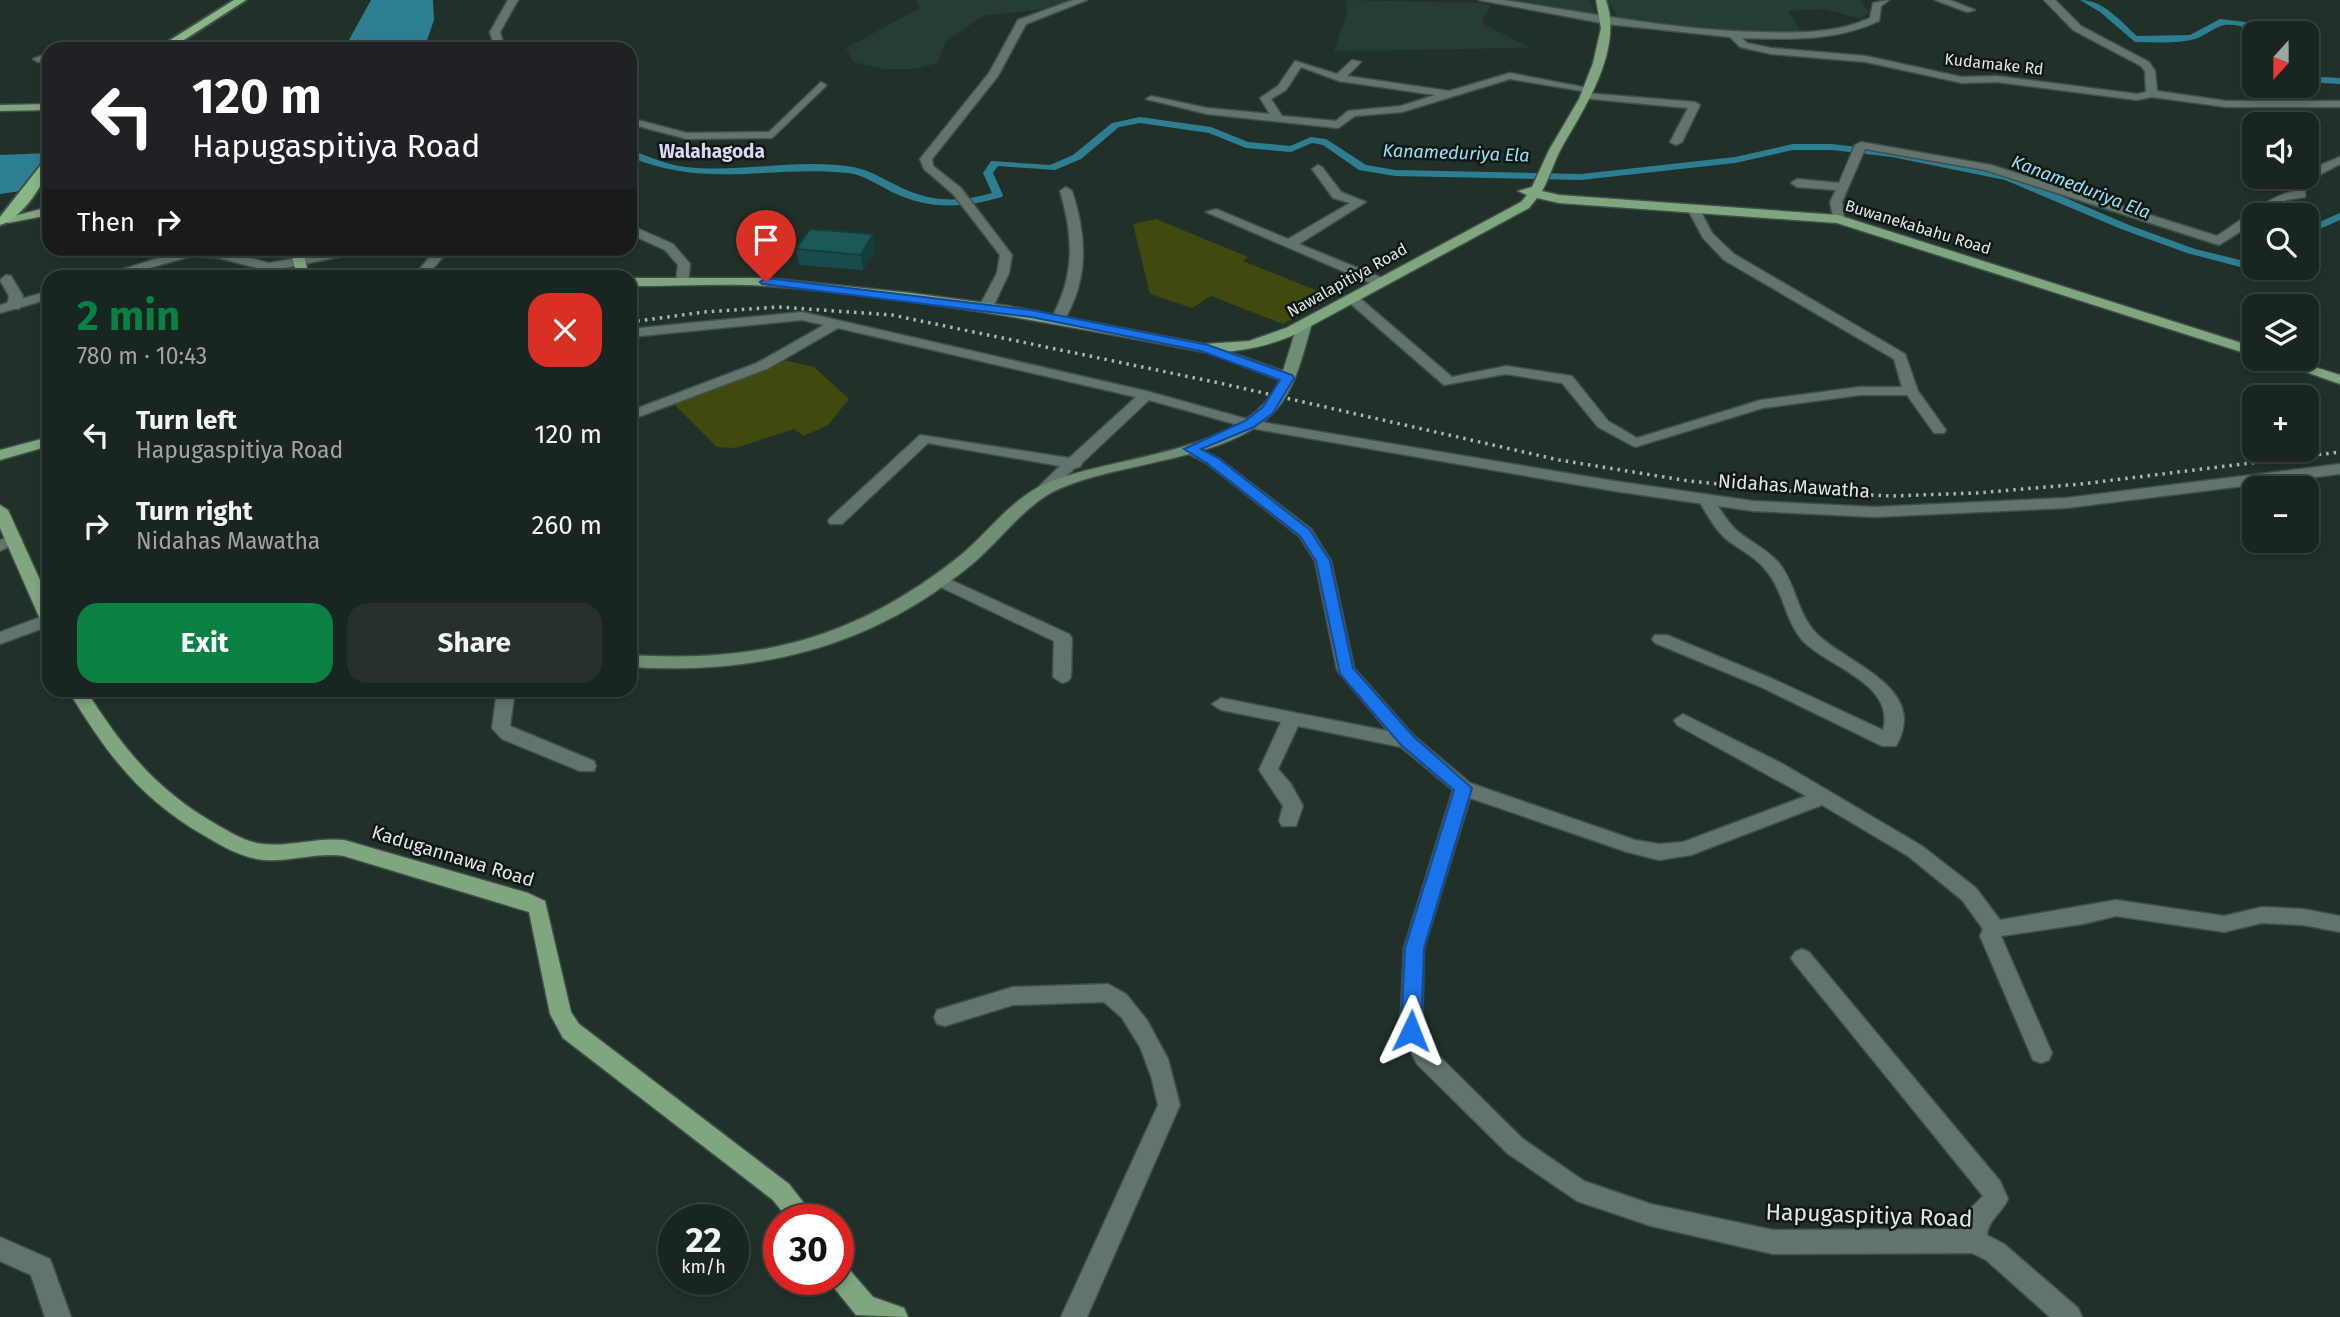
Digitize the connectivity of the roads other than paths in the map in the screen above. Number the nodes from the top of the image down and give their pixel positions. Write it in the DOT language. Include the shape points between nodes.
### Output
graph roads {
  1 [pos="241,0"];
  2 [pos="513,0"];
  3 [pos="1082,0"];
  4 [pos="1484,0"];
  5 [pos="1601,0"];
  6 [pos="1884,0"];
  7 [pos="1940,0"];
  8 [pos="2049,0"];
  9 [pos="1970,10"];
  10 [pos="1607,20"];
  11 [pos="1735,37"];
  12 [pos="173,42"];
  13 [pos="498,42"];
  14 [pos="1356,62"];
  15 [pos="1339,78"];
  16 [pos="821,85"];
  17 [pos="1586,93"];
  18 [pos="2152,94"];
  19 [pos="1454,95"];
  20 [pos="1151,99"];
  21 [pos="2340,104"];
  22 [pos="0,108"];
  23 [pos="42,108"];
  24 [pos="1278,118"];
  25 [pos="637,123"];
  26 [pos="1676,142"];
  27 [pos="2340,160"];
  28 [pos="1318,169"];
  29 [pos="2319,170"];
  30 [pos="42,173"];
  31 [pos="1797,183"];
  32 [pos="1843,187"];
  33 [pos="2301,189"];
  34 [pos="1066,191"];
  35 [pos="1530,192"];
  36 [pos="2274,203"];
  37 [pos="1694,210"];
  38 [pos="42,212"];
  39 [pos="1212,212"];
  40 [pos="1838,219"];
  41 [pos="4,220"];
  42 [pos="2242,226"];
  43 [pos="637,233"];
  44 [pos="1289,244"];
  45 [pos="178,256"];
  46 [pos="227,256"];
  47 [pos="350,256"];
  48 [pos="437,256"];
  49 [pos="128,270"];
  50 [pos="302,270"];
  51 [pos="425,270"];
  52 [pos="6,279"];
  53 [pos="682,281"];
  54 [pos="637,282"];
  55 [pos="1380,282"];
  56 [pos="42,297"];
  57 [pos="1351,298"];
  58 [pos="14,306"];
  59 [pos="986,307"];
  60 [pos="0,309"];
  61 [pos="1058,319"];
  62 [pos="1305,323"];
  63 [pos="835,324"];
  64 [pos="637,332"];
  65 [pos="1204,348"];
  66 [pos="2242,348"];
  67 [pos="2313,371"];
  68 [pos="1288,378"];
  69 [pos="2340,380"];
  70 [pos="1911,391"];
  71 [pos="1146,395"];
  72 [pos="637,413"];
  73 [pos="1249,424"];
  74 [pos="1940,430"];
  75 [pos="42,443"];
  76 [pos="1190,449"];
  77 [pos="0,454"];
  78 [pos="1075,464"];
  79 [pos="2340,470"];
  80 [pos="1041,492"];
  81 [pos="1706,499"];
  82 [pos="0,510"];
  83 [pos="836,521"];
  84 [pos="7,543"];
  85 [pos="940,580"];
  86 [pos="42,607"];
  87 [pos="42,623"];
  88 [pos="0,638"];
  89 [pos="1661,639"];
  90 [pos="637,661"];
  91 [pos="1062,677"];
  92 [pos="82,697"];
  93 [pos="505,697"];
  94 [pos="1221,704"];
  95 [pos="1292,719"];
  96 [pos="1683,720"];
  97 [pos="1407,741"];
  98 [pos="587,766"];
  99 [pos="1463,788"];
  100 [pos="1821,797"];
  101 [pos="1289,821"];
  102 [pos="2340,924"];
  103 [pos="1995,929"];
  104 [pos="1802,958"];
  105 [pos="945,1017"];
  106 [pos="2041,1053"];
  107 [pos="791,1204"];
  108 [pos="1974,1241"];
  109 [pos="0,1249"];
  110 [pos="854,1293"];
  111 [pos="58,1317"];
  112 [pos="895,1317"];
  113 [pos="1074,1317"];
  114 [pos="2069,1317"];
  1 -- 12 [label="highway"];
  2 -- 13 [label="street" via="495,32"];
  3 -- 59 [label="street" via="1022,22 994,74 926,159 928,167 959,193 1006,255 1003,273"];
  4 -- 10 [label="street, Kudamake Rd"];
  5 -- 10 [label="main road"];
  6 -- 11 [label="street" via="1876,5 1875,19 1844,31 1806,37"];
  7 -- 9 [label="street"];
  8 -- 18 [label="street" via="2077,28 2145,64"];
  10 -- 11 [label="street, Kudamake Rd"];
  10 -- 17 [label="main road"];
  11 -- 18 [label="street, Kudamake Rd" via="1744,45 1772,51 1866,59 1962,80 1997,79 2137,97"];
  14 -- 15 [label="street"];
  15 -- 19 [label="street"];
  15 -- 24 [label="street" via="1299,63 1282,88 1265,98"];
  16 -- 25 [label="street" via="772,135 687,136"];
  17 -- 19 [label="street" via="1510,76"];
  17 -- 26 [label="street" via="1695,105"];
  17 -- 35 [label="main road"];
  18 -- 21 [label="street, Kudamake Rd" via="2204,104"];
  19 -- 24 [label="street" via="1402,109 1352,113 1338,125"];
  20 -- 24 [label="street" via="1207,111"];
  22 -- 23 [label="main road"];
  27 -- 29 [label="street"];
  28 -- 44 [label="street" via="1337,195 1360,202"];
  30 -- 41 [label="highway"];
  31 -- 32 [label="street"];
  32 -- 40 [label="street" via="1836,202"];
  32 -- 42 [label="street" via="1861,145 1987,167 2219,241"];
  33 -- 36 [label="street" via="2301,194"];
  34 -- 61 [label="street" via="1076,219 1079,255 1074,292"];
  35 -- 37 [label="main road, Buwanekabahu Road" via="1559,199"];
  35 -- 55 [label="main road, Nawalapitiya Road" via="1516,212 1498,217"];
  37 -- 40 [label="main road, Buwanekabahu Road"];
  37 -- 70 [label="street" via="1707,235 1729,257 1900,356"];
  38 -- 41 [label="main road"];
  39 -- 44 [label="street"];
  40 -- 66 [label="main road, Buwanekabahu Road"];
  43 -- 53 [label="street" via="676,253 684,264"];
  44 -- 55 [label="street"];
  45 -- 49 [label="street"];
  46 -- 50 [label="street"];
  47 -- 50 [label="street"];
  48 -- 51 [label="street"];
  52 -- 58 [label="street" via="16,296"];
  53 -- 54 [label="main road, Nawalapitiya Road"];
  53 -- 59 [label="main road, Nawalapitiya Road" via="766,282"];
  55 -- 57 [label="main road, Nawalapitiya Road"];
  56 -- 58 [label="street"];
  57 -- 62 [label="main road, Nawalapitiya Road"];
  57 -- 70 [label="street" via="1449,382 1506,370 1567,379 1603,424 1635,443 1761,404 1860,391"];
  58 -- 60 [label="street"];
  59 -- 61 [label="main road, Nawalapitiya Road"];
  61 -- 65 [label="main road, Nawalapitiya Road"];
  62 -- 65 [label="main road, Nawalapitiya Road" via="1260,344"];
  62 -- 68 [label="main road"];
  63 -- 64 [label="street, Nidahas Mawatha" via="802,316"];
  63 -- 71 [label="street, Nidahas Mawatha"];
  63 -- 72 [label="street" via="788,352"];
  65 -- 68 [label="main road"];
  67 -- 69 [label="main road"];
  68 -- 73 [label="main road" via="1269,410"];
  70 -- 74 [label="street"];
  71 -- 73 [label="street, Nidahas Mawatha"];
  71 -- 78 [label="street"];
  73 -- 76 [label="main road"];
  73 -- 81 [label="street, Nidahas Mawatha"];
  75 -- 77 [label="main road"];
  76 -- 80 [label="main road" via="1122,464"];
  76 -- 97 [label="street" via="1213,461 1305,533 1323,561 1346,670"];
  78 -- 80 [label="street"];
  78 -- 83 [label="street" via="925,438"];
  79 -- 81 [label="street, Nidahas Mawatha" via="2067,503 1874,512"];
  80 -- 85 [label="main road"];
  81 -- 89 [label="street" via="1726,530 1773,567 1800,627 1820,646 1864,673 1894,706 1896,729 1889,741"];
  82 -- 84 [label="main road"];
  84 -- 86 [label="main road"];
  85 -- 90 [label="main road" via="863,628 811,647 737,662 665,665"];
  85 -- 91 [label="street" via="1063,638"];
  87 -- 88 [label="street"];
  92 -- 107 [label="main road, Kadugannawa Road" via="132,771 197,823 246,847 265,852 344,848 537,907 561,1014 571,1031"];
  93 -- 98 [label="street" via="501,728"];
  94 -- 95 [label="street"];
  95 -- 97 [label="street"];
  95 -- 101 [label="street" via="1268,769 1293,806"];
  96 -- 100 [label="street"];
  97 -- 99 [label="street"];
  99 -- 100 [label="street" via="1659,852 1684,850"];
  99 -- 108 [label="street, Hapugaspitiya Road" via="1414,948 1411,1031 1425,1057 1515,1146 1577,1189 1650,1215 1773,1242"];
  100 -- 103 [label="street" via="1914,851 1969,894"];
  102 -- 103 [label="street" via="2262,915 2224,924 2116,908"];
  103 -- 106 [label="street" via="1990,936"];
  104 -- 108 [label="street" via="1992,1189 1996,1199 1975,1222"];
  105 -- 113 [label="street" via="1013,996 1108,993 1121,999 1162,1067 1169,1105"];
  108 -- 114 [label="street, Hapugaspitiya Road" via="1995,1252"];
  109 -- 111 [label="street" via="41,1267"];
  110 -- 112 [label="main road" via="865,1306"];
}
